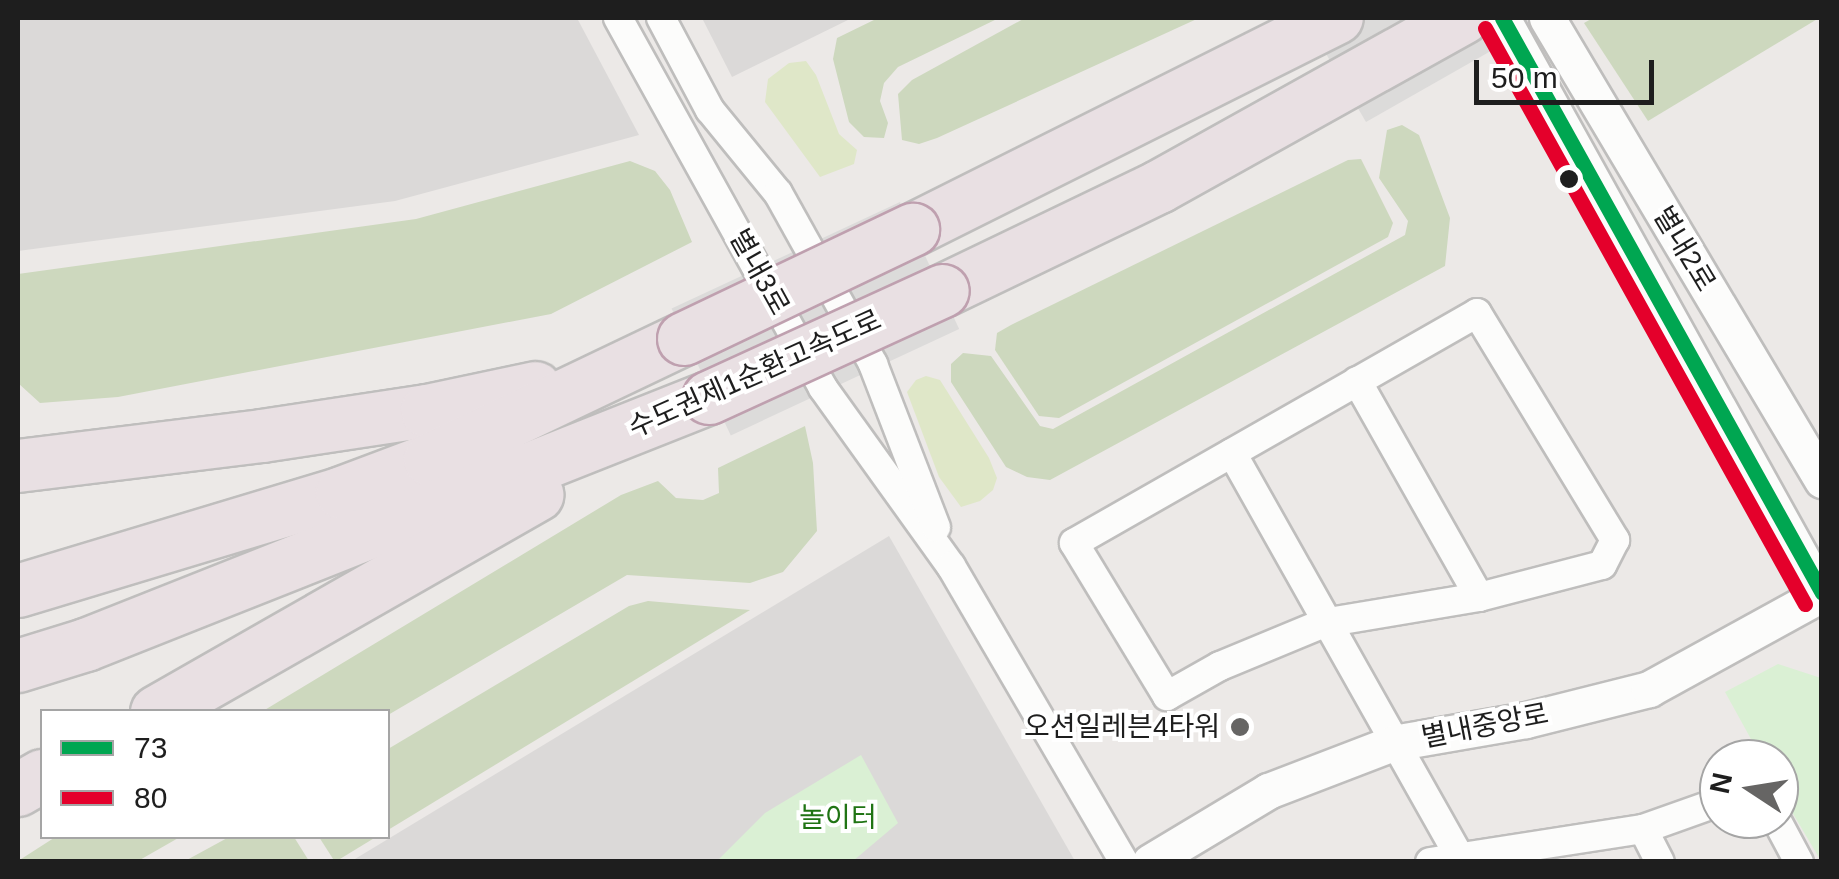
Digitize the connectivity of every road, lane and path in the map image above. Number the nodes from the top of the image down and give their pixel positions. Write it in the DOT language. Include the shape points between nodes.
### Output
graph roads {
  1 [pos="618,18"];
  2 [pos="661,18"];
  3 [pos="1463,18"];
  4 [pos="1502,18"];
  5 [pos="1547,18"];
  6 [pos="1324,24"];
  7 [pos="684,339"];
  8 [pos="1358,381"];
  9 [pos="709,398"];
  10 [pos="1232,454"];
  11 [pos="18,466"];
  12 [pos="1822,480"];
  13 [pos="951,566"];
  14 [pos="18,590"];
  15 [pos="1821,595"];
  16 [pos="1479,597"];
  17 [pos="1324,624"];
  18 [pos="18,666"];
  19 [pos="161,709"];
  20 [pos="1393,743"];
  21 [pos="40,777"];
  22 [pos="18,790"];
  23 [pos="1699,809"];
  24 [pos="1642,829"];
  25 [pos="1787,839"];
  26 [pos="1450,859"];
  27 [pos="1124,862"];
  28 [pos="1150,862"];
  29 [pos="1660,862"];
  30 [pos="1799,862"];
  1 -- 13 [label="street, 별내3로" via="823,388"];
  2 -- 13 [label="street, 별내3로" via="710,110 778,193 873,364"];
  3 -- 9 [label="highway, 수도권제1순환고속도로, bridge" via="1158,187"];
  4 -- 15 [label="street, 별내2로"];
  5 -- 12 [label="street, 별내2로"];
  6 -- 7 [label="highway, bridge"];
  7 -- 11 [label="highway" via="574,379 427,411"];
  7 -- 14 [label="highway" via="430,460"];
  8 -- 10 [label="street"];
  8 -- 16 [label="street"];
  8 -- 16 [label="street" via="1477,313 1615,540 1602,564"];
  9 -- 18 [label="highway, 수도권제1순환고속도로"];
  9 -- 19 [label="highway"];
  10 -- 17 [label="street"];
  10 -- 17 [label="street" via="1074,543 1167,696 1220,666"];
  13 -- 27 [label="street, 별내3로"];
  15 -- 20 [label="street, 별내중앙로" via="1649,689"];
  16 -- 17 [label="street"];
  17 -- 20 [label="street"];
  20 -- 26 [label="street"];
  20 -- 28 [label="street, 별내중앙로" via="1268,791"];
  21 -- 22 [label="highway"];
  23 -- 24 [label="street"];
  24 -- 26 [label="street"];
  24 -- 29 [label="street"];
  25 -- 30 [label="street"];
}
